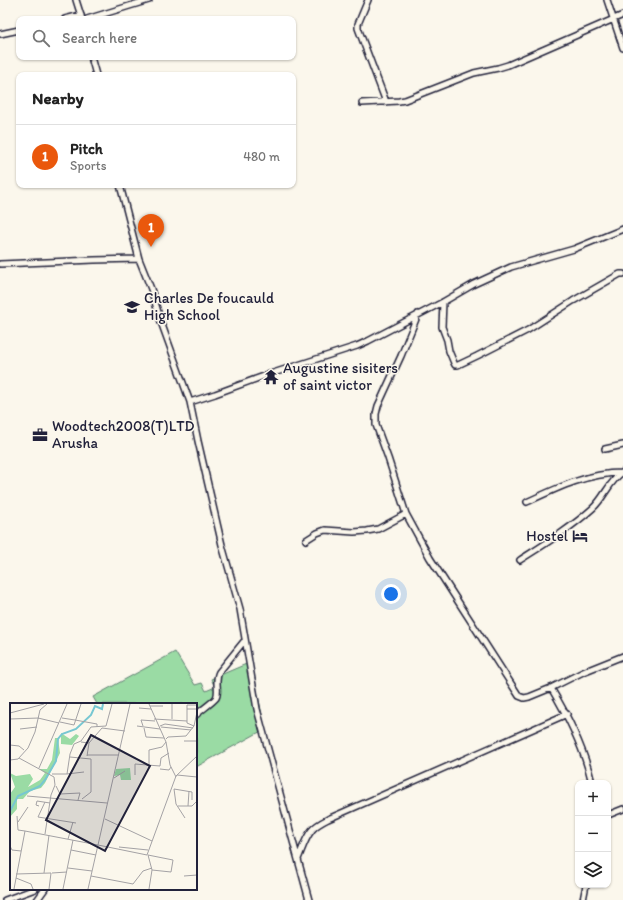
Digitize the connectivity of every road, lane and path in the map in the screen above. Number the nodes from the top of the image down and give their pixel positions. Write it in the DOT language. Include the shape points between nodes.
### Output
graph roads {
  1 [pos="76,0"];
  2 [pos="149,0"];
  3 [pos="368,0"];
  4 [pos="607,0"];
  5 [pos="81,16"];
  6 [pos="97,16"];
  7 [pos="623,16"];
  8 [pos="613,20"];
  9 [pos="16,31"];
  10 [pos="0,34"];
  11 [pos="623,48"];
  12 [pos="93,60"];
  13 [pos="95,72"];
  14 [pos="386,102"];
  15 [pos="362,103"];
  16 [pos="121,188"];
  17 [pos="623,229"];
  18 [pos="139,259"];
  19 [pos="0,264"];
  20 [pos="623,274"];
  21 [pos="443,302"];
  22 [pos="418,314"];
  23 [pos="190,402"];
  24 [pos="623,445"];
  25 [pos="605,449"];
  26 [pos="623,472"];
  27 [pos="527,502"];
  28 [pos="406,514"];
  29 [pos="306,540"];
  30 [pos="520,560"];
  31 [pos="245,640"];
  32 [pos="623,656"];
  33 [pos="551,688"];
  34 [pos="197,714"];
  35 [pos="567,714"];
  36 [pos="591,780"];
  37 [pos="623,809"];
  38 [pos="611,814"];
  39 [pos="298,859"];
  40 [pos="585,888"];
  41 [pos="32,890"];
  42 [pos="44,890"];
  43 [pos="7,900"];
  44 [pos="37,900"];
  45 [pos="309,900"];
  46 [pos="583,900"];
  1 -- 5 [label="street"];
  2 -- 6 [label="street"];
  3 -- 14 [label="street" via="358,28"];
  4 -- 8 [label="street"];
  7 -- 8 [label="street"];
  8 -- 11 [label="street"];
  8 -- 14 [label="street" via="508,65 474,73 405,100"];
  9 -- 10 [label="street"];
  12 -- 13 [label="street"];
  14 -- 15 [label="street"];
  16 -- 18 [label="street"];
  17 -- 21 [label="street" via="574,249 511,267"];
  18 -- 19 [label="street"];
  18 -- 23 [label="street"];
  20 -- 21 [label="street" via="572,301 528,330 458,365 454,363 442,327"];
  21 -- 22 [label="street"];
  22 -- 23 [label="street" via="357,346"];
  22 -- 28 [label="street" via="376,414 376,425"];
  23 -- 31 [label="street" via="222,545 240,609"];
  24 -- 25 [label="street"];
  26 -- 27 [label="street" via="580,480"];
  26 -- 30 [label="street" via="592,510"];
  28 -- 29 [label="street" via="378,529 354,532 325,530"];
  28 -- 33 [label="street" via="430,558 519,696 529,697"];
  31 -- 34 [label="street" via="219,672 215,699"];
  31 -- 39 [label="street" via="257,709"];
  32 -- 33 [label="street"];
  33 -- 35 [label="street"];
  35 -- 36 [label="street"];
  35 -- 39 [label="street" via="320,823 308,837"];
  37 -- 38 [label="street"];
  39 -- 45 [label="street"];
  40 -- 46 [label="street"];
  41 -- 43 [label="street"];
  42 -- 44 [label="street"];
}
